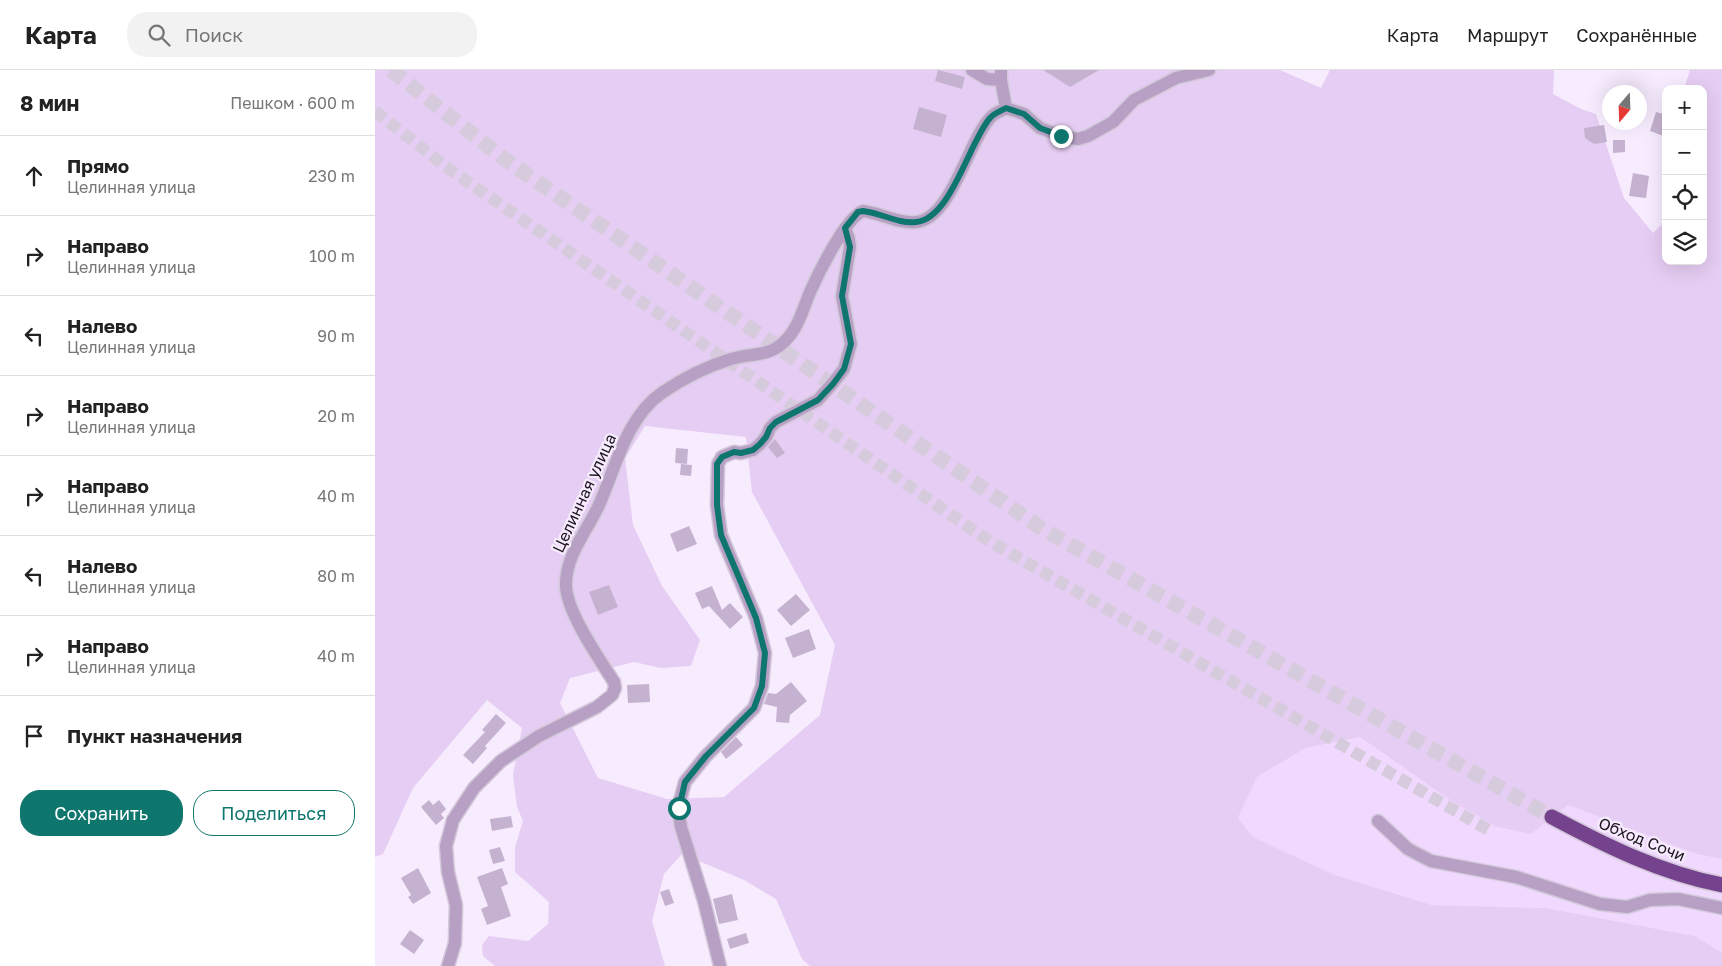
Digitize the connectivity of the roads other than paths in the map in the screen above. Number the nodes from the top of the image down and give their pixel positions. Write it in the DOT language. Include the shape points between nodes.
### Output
graph roads {
  1 [pos="971,70"];
  2 [pos="1209,70"];
  3 [pos="1001,75"];
  4 [pos="1006,108"];
  5 [pos="845,228"];
  6 [pos="1552,817"];
  7 [pos="1378,821"];
  8 [pos="1722,884"];
  9 [pos="1722,908"];
  10 [pos="448,966"];
  11 [pos="720,966"];
  1 -- 3 [label="street" via="987,79"];
  2 -- 4 [label="street" via="1175,78 1134,100 1113,122 1078,139 1040,128 1024,114"];
  3 -- 4 [label="street"];
  4 -- 5 [label="street, Целинная улица" via="991,116 981,130 943,204 931,216 917,222 899,221 863,211 858,212"];
  5 -- 10 [label="street, Целинная улица" via="785,342 763,354 734,358 711,366 679,383 650,403 632,428 570,560 566,586 574,613 615,682 615,688 597,708 539,736 501,761 474,788 453,820 446,846 456,905 455,943"];
  5 -- 11 [label="street" via="850,247 842,296 851,344 844,369 818,400 776,422 753,450 722,457 717,464 721,535 749,600 765,653 762,686 754,708 685,782 679,808 681,828"];
  6 -- 8 [label="highway, Обход Сочи" via="1629,855"];
  7 -- 9 [label="street" via="1408,849 1431,861 1516,877 1600,904 1627,907 1650,900 1678,899"];
}
